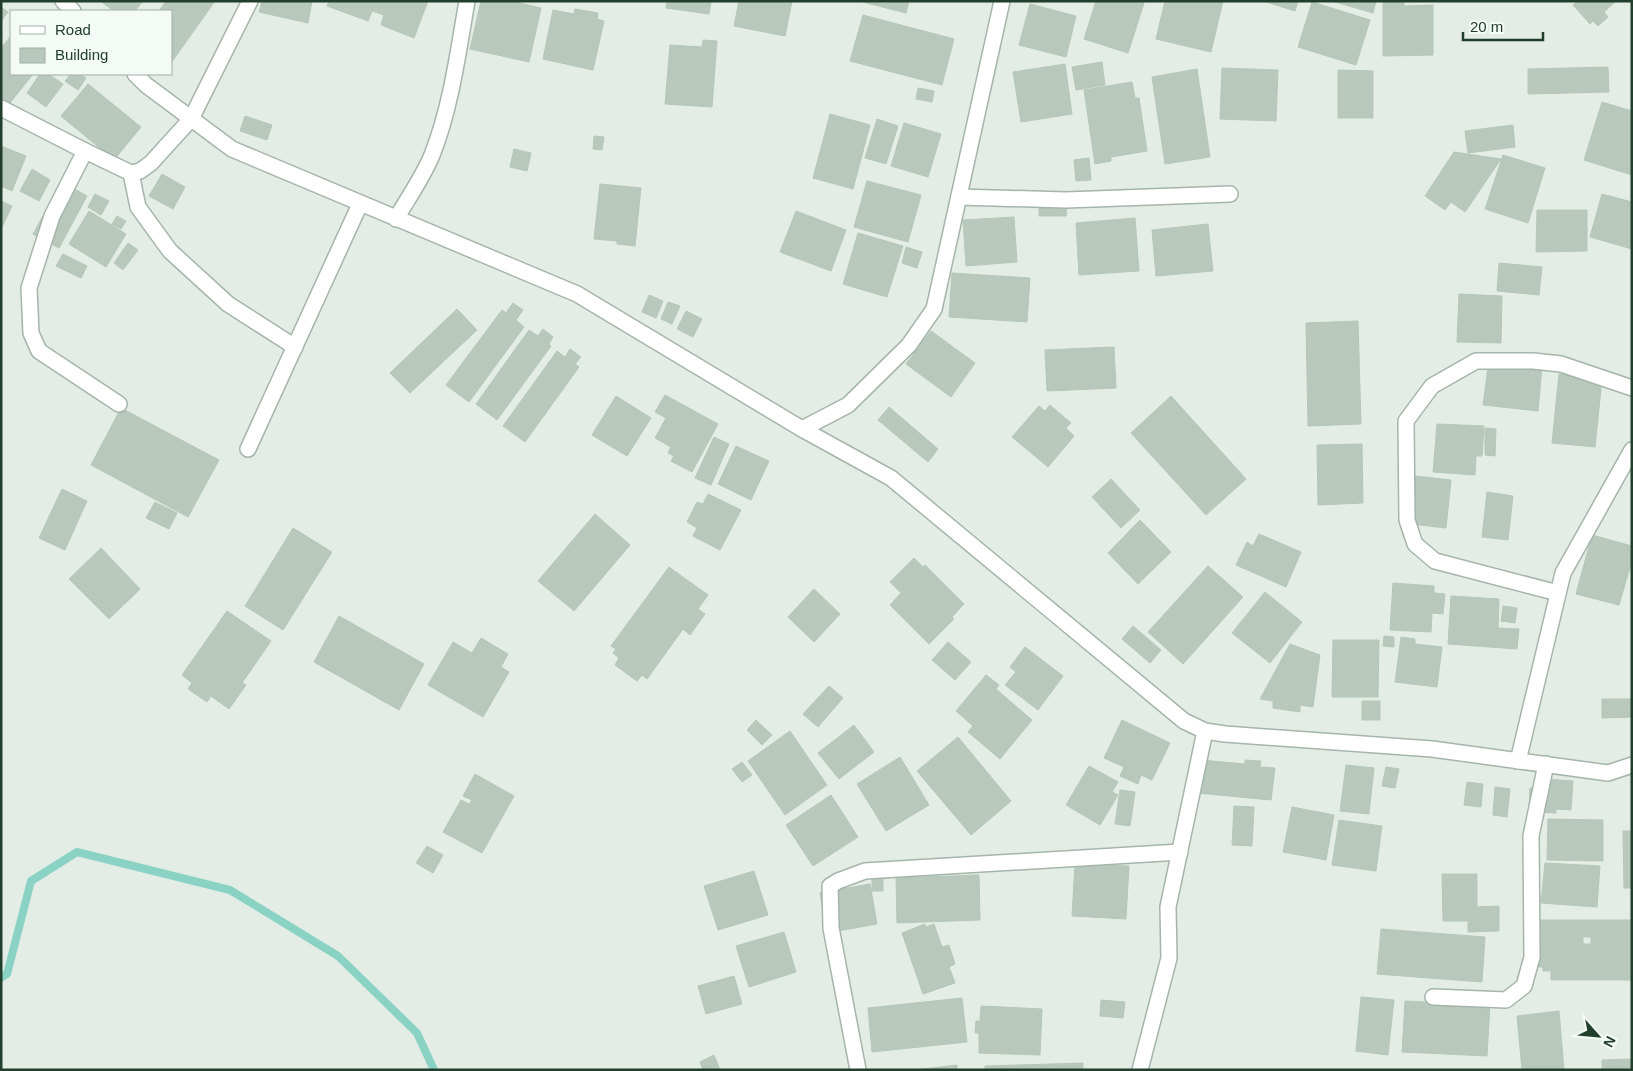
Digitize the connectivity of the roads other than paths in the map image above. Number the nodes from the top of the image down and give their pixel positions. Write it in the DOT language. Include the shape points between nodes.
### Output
graph roads {
  1 [pos="63,1"];
  2 [pos="250,1"];
  3 [pos="467,1"];
  4 [pos="1002,1"];
  5 [pos="72,10"];
  6 [pos="136,75"];
  7 [pos="1,108"];
  8 [pos="191,119"];
  9 [pos="85,151"];
  10 [pos="131,173"];
  11 [pos="1230,194"];
  12 [pos="959,197"];
  13 [pos="360,204"];
  14 [pos="396,219"];
  15 [pos="295,347"];
  16 [pos="1632,388"];
  17 [pos="119,404"];
  18 [pos="802,429"];
  19 [pos="248,449"];
  20 [pos="1632,450"];
  21 [pos="1558,593"];
  22 [pos="1205,731"];
  23 [pos="1518,761"];
  24 [pos="1546,764"];
  25 [pos="1632,765"];
  26 [pos="1180,852"];
  27 [pos="1433,997"];
  28 [pos="858,1070"];
  29 [pos="1140,1070"];
  1 -- 5 [label="street"];
  2 -- 8 [label="street"];
  3 -- 14 [label="street" via="440,132 431,157"];
  4 -- 12 [label="street"];
  6 -- 8 [label="street"];
  7 -- 9 [label="street"];
  8 -- 10 [label="street" via="151,163"];
  8 -- 13 [label="street" via="232,149"];
  9 -- 10 [label="street"];
  9 -- 17 [label="street" via="52,216 29,288 31,333 39,351"];
  10 -- 15 [label="street" via="138,207 170,251 228,304"];
  11 -- 12 [label="street" via="1066,200"];
  12 -- 18 [label="street" via="934,309 910,345 848,405"];
  13 -- 14 [label="street"];
  13 -- 15 [label="street"];
  14 -- 18 [label="street" via="577,294"];
  15 -- 19 [label="street"];
  16 -- 21 [label="street" via="1561,364 1476,361 1432,386 1406,422 1407,520 1415,544 1435,561"];
  18 -- 22 [label="street" via="891,478 1184,721"];
  20 -- 21 [label="street" via="1563,573"];
  21 -- 23 [label="street"];
  22 -- 23 [label="street" via="1432,749"];
  22 -- 26 [label="street"];
  23 -- 24 [label="street"];
  24 -- 25 [label="street" via="1608,773"];
  24 -- 27 [label="street" via="1531,836 1532,957 1524,986 1506,1000"];
  26 -- 28 [label="street" via="865,871 830,886 831,928"];
  26 -- 29 [label="street" via="1168,907 1168,958"];
}
